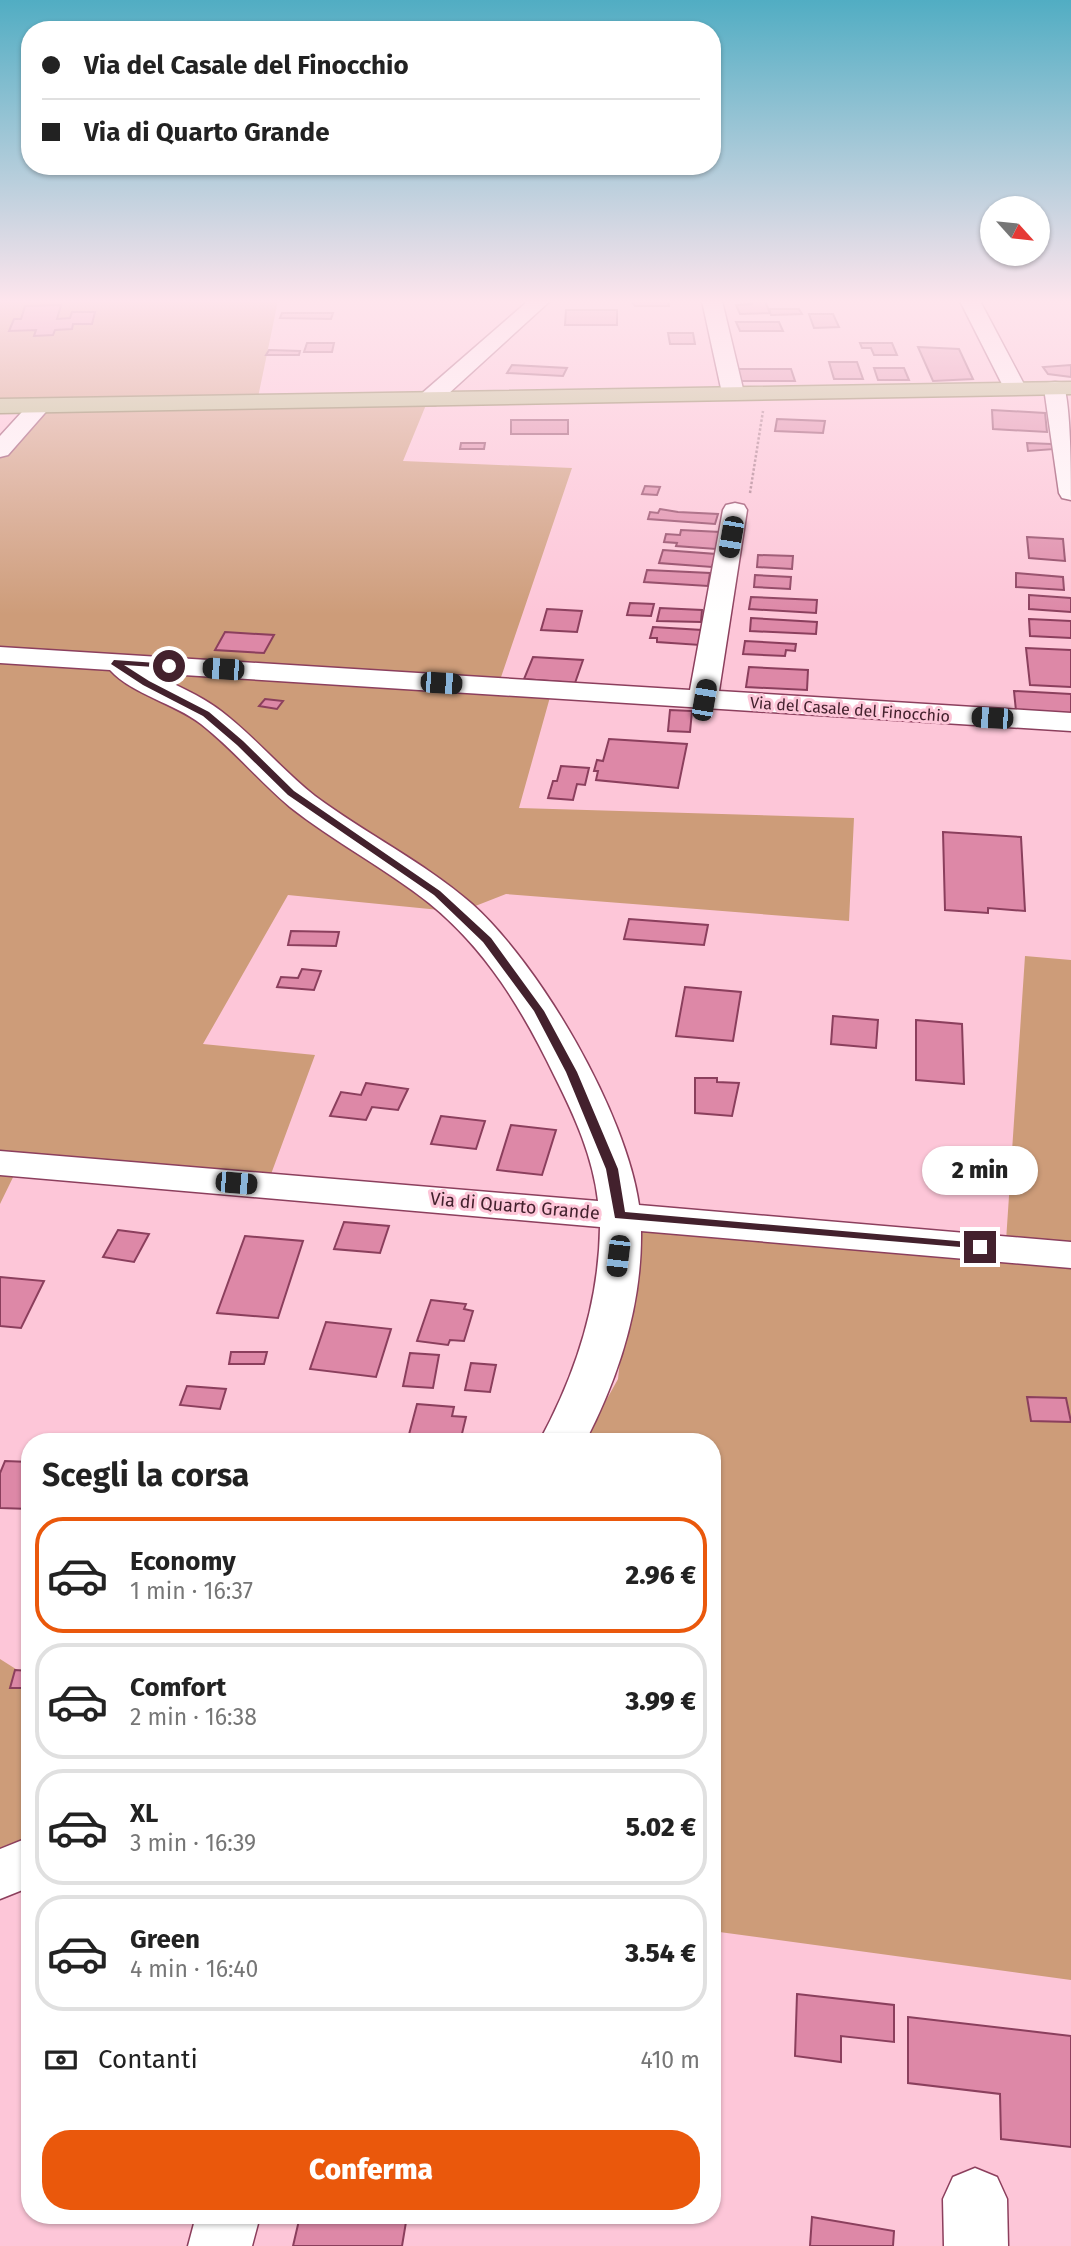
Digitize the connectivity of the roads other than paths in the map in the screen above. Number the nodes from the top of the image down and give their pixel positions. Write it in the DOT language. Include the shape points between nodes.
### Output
graph roads {
  1 [pos="0,406"];
  2 [pos="40,406"];
  3 [pos="52,406"];
  4 [pos="1064,406"];
  5 [pos="0,450"];
  6 [pos="1071,493"];
  7 [pos="735,510"];
  8 [pos="0,655"];
  9 [pos="114,662"];
  10 [pos="704,700"];
  11 [pos="1071,722"];
  12 [pos="0,1163"];
  13 [pos="620,1215"];
  14 [pos="1071,1255"];
  15 [pos="567,1433"];
  16 [pos="21,1865"];
  17 [pos="0,1875"];
  18 [pos="226,2224"];
  19 [pos="220,2246"];
  1 -- 2 [label="main road"];
  2 -- 3 [label="main road"];
  2 -- 5 [label="street"];
  4 -- 6 [label="street"];
  7 -- 10 [label="street"];
  8 -- 9 [label="street, Via del Casale del Finocchio"];
  9 -- 10 [label="street, Via del Casale del Finocchio"];
  9 -- 13 [label="street" via="206,714 298,798 437,893 479,931 529,996 563,1054 608,1156"];
  10 -- 11 [label="street, Via del Casale del Finocchio"];
  12 -- 13 [label="street, Via di Quarto Grande"];
  13 -- 14 [label="street, Via di Quarto Grande"];
  13 -- 15 [label="street" via="613,1300 603,1351"];
  16 -- 17 [label="street"];
  18 -- 19 [label="street"];
}
